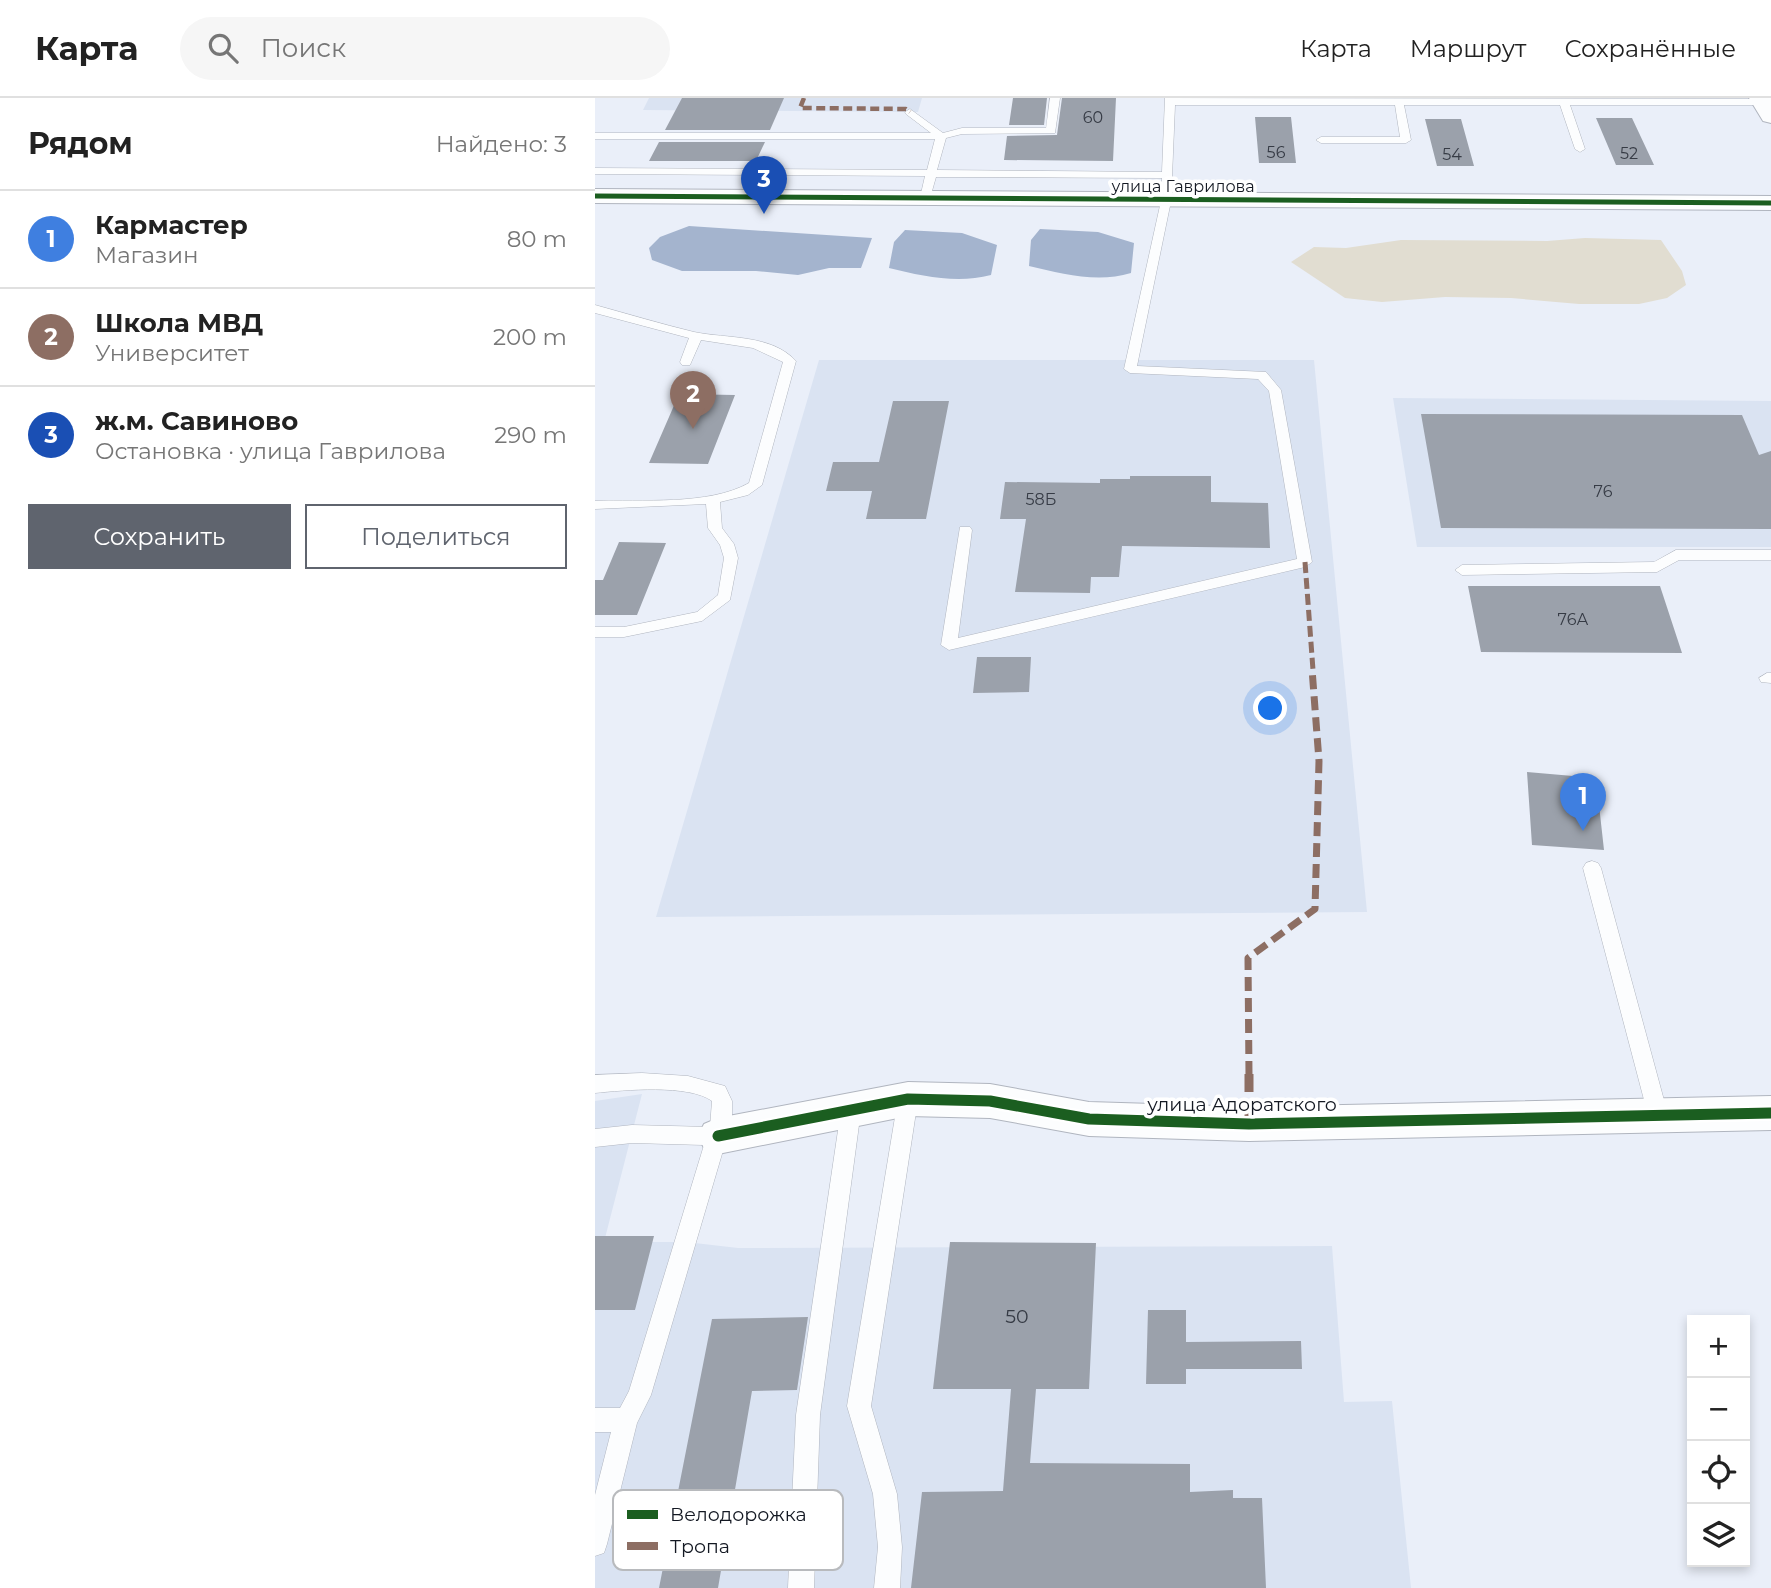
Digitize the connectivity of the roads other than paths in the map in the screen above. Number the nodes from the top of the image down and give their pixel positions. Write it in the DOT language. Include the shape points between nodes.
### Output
graph roads {
  1 [pos="1055,98"];
  2 [pos="1170,100"];
  3 [pos="1399,102"];
  4 [pos="1564,102"];
  5 [pos="1764,105"];
  6 [pos="910,112"];
  7 [pos="595,136"];
  8 [pos="941,136"];
  9 [pos="1321,140"];
  10 [pos="1580,149"];
  11 [pos="595,171"];
  12 [pos="931,173"];
  13 [pos="1167,175"];
  14 [pos="925,198"];
  15 [pos="598,199"];
  16 [pos="1166,201"];
  17 [pos="1771,203"];
  18 [pos="595,309"];
  19 [pos="696,336"];
  20 [pos="686,362"];
  21 [pos="713,498"];
  22 [pos="595,505"];
  23 [pos="965,530"];
  24 [pos="1771,555"];
  25 [pos="1462,570"];
  26 [pos="595,632"];
  27 [pos="1592,868"];
  28 [pos="595,1084"];
  29 [pos="908,1099"];
  30 [pos="851,1110"];
  31 [pos="1771,1113"];
  32 [pos="1658,1115"];
  33 [pos="718,1136"];
  34 [pos="595,1138"];
  35 [pos="595,1420"];
  36 [pos="626,1420"];
  37 [pos="804,1490"];
  38 [pos="595,1544"];
  39 [pos="800,1570"];
  40 [pos="801,1588"];
  41 [pos="887,1588"];
  1 -- 8 [label="lane" via="1051,131 963,131"];
  2 -- 3 [label="lane"];
  2 -- 13 [label="lane"];
  3 -- 4 [label="lane"];
  3 -- 9 [label="lane" via="1406,140"];
  4 -- 5 [label="lane"];
  4 -- 10 [label="lane"];
  6 -- 8 [label="lane"];
  7 -- 8 [label="lane"];
  8 -- 12 [label="lane"];
  11 -- 12 [label="lane"];
  12 -- 13 [label="lane"];
  12 -- 14 [label="lane"];
  13 -- 16 [label="lane"];
  14 -- 15 [label="street, улица Гаврилова"];
  14 -- 16 [label="street, улица Гаврилова"];
  16 -- 17 [label="street, улица Гаврилова"];
  16 -- 23 [label="lane" via="1130,369 1262,375 1275,390 1305,562 950,645"];
  18 -- 19 [label="lane"];
  19 -- 20 [label="lane"];
  19 -- 21 [label="lane" via="744,342 779,352 790,361 755,485 747,492"];
  21 -- 22 [label="lane"];
  21 -- 26 [label="lane" via="715,528 731,558 725,597 702,616 624,632"];
  24 -- 25 [label="lane" via="1676,555 1657,567"];
  27 -- 32 [label="lane"];
  28 -- 33 [label="lane" via="660,1081 718,1092 722,1121"];
  29 -- 30 [label="street, улица Адоратского"];
  29 -- 32 [label="street, улица Адоратского" via="990,1101 1089,1119 1249,1124"];
  29 -- 41 [label="lane" via="859,1406 885,1494 890,1547"];
  30 -- 33 [label="street, улица Адоратского"];
  30 -- 37 [label="lane" via="808,1415"];
  31 -- 32 [label="street, улица Адоратского"];
  33 -- 34 [label="lane"];
  33 -- 36 [label="lane" via="639,1395"];
  35 -- 36 [label="lane"];
  36 -- 38 [label="lane"];
  39 -- 40 [label="lane"];
}
